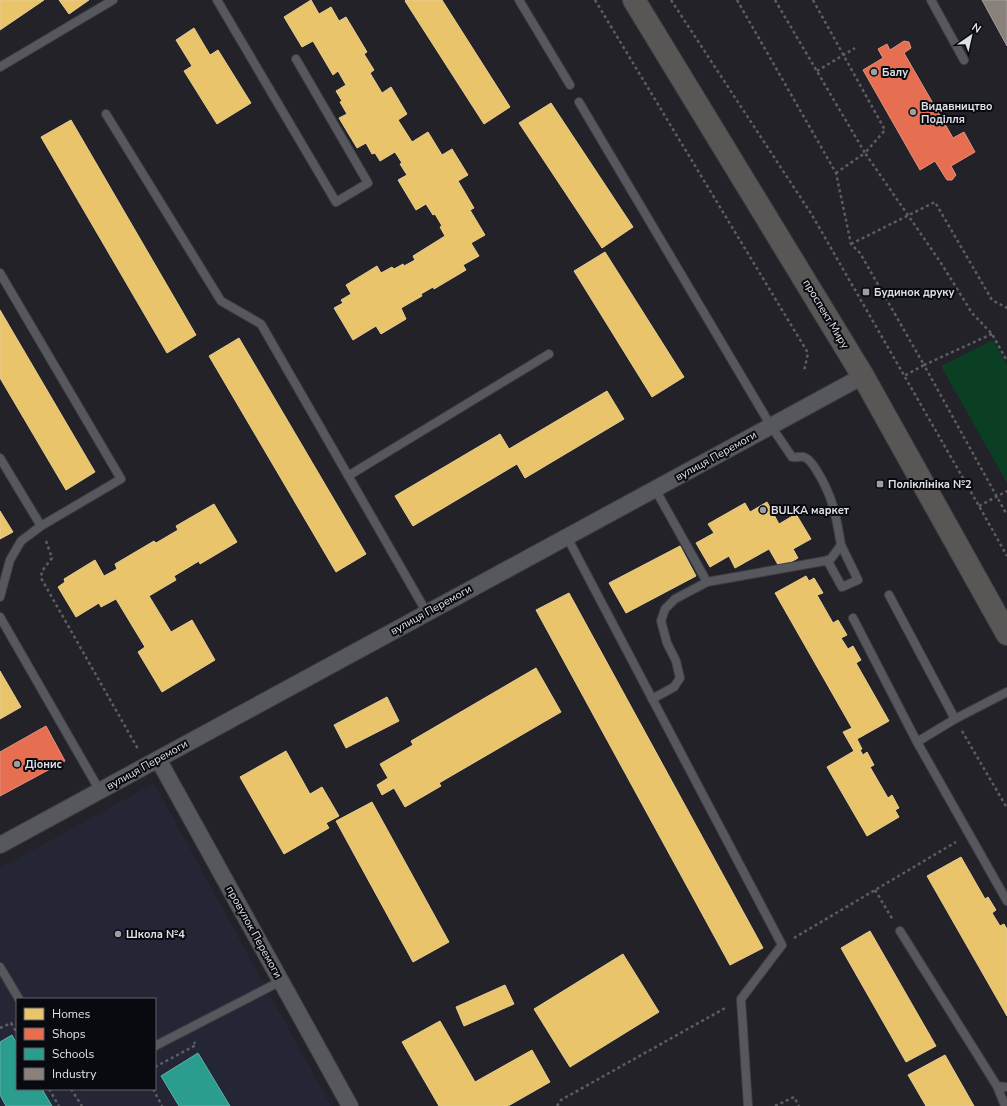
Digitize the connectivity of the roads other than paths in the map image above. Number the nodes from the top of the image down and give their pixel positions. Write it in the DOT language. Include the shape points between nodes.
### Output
graph roads {
  1 [pos="113,0"];
  2 [pos="217,0"];
  3 [pos="519,0"];
  4 [pos="634,0"];
  5 [pos="931,0"];
  6 [pos="296,59"];
  7 [pos="964,60"];
  8 [pos="0,67"];
  9 [pos="570,85"];
  10 [pos="579,102"];
  11 [pos="106,114"];
  12 [pos="0,273"];
  13 [pos="549,354"];
  14 [pos="863,376"];
  15 [pos="771,426"];
  16 [pos="0,458"];
  17 [pos="348,476"];
  18 [pos="655,489"];
  19 [pos="41,526"];
  20 [pos="567,537"];
  21 [pos="841,545"];
  22 [pos="827,560"];
  23 [pos="707,582"];
  24 [pos="889,595"];
  25 [pos="0,597"];
  26 [pos="427,613"];
  27 [pos="0,617"];
  28 [pos="853,618"];
  29 [pos="1007,634"];
  30 [pos="1007,692"];
  31 [pos="652,699"];
  32 [pos="955,719"];
  33 [pos="917,742"];
  34 [pos="153,762"];
  35 [pos="100,791"];
  36 [pos="0,845"];
  37 [pos="1007,901"];
  38 [pos="900,931"];
  39 [pos="0,967"];
  40 [pos="281,981"];
  41 [pos="18,998"];
  42 [pos="156,1045"];
  43 [pos="997,1086"];
  44 [pos="1007,1087"];
  45 [pos="350,1106"];
  46 [pos="748,1106"];
  47 [pos="1006,1106"];
  1 -- 8 [label="lane"];
  2 -- 6 [label="lane" via="336,202 368,182"];
  3 -- 9 [label="lane"];
  4 -- 14 [label="main road, проспект Миру"];
  5 -- 7 [label="lane"];
  10 -- 15 [label="lane"];
  11 -- 17 [label="lane" via="221,301 261,324"];
  12 -- 19 [label="lane" via="121,479"];
  13 -- 17 [label="lane"];
  14 -- 15 [label="street, вулиця Перемоги"];
  14 -- 29 [label="main road, проспект Миру"];
  15 -- 18 [label="street, вулиця Перемоги"];
  15 -- 21 [label="lane" via="792,457 804,457 811,462 821,478 837,518"];
  16 -- 19 [label="lane"];
  17 -- 26 [label="lane"];
  18 -- 20 [label="street, вулиця Перемоги"];
  18 -- 23 [label="lane"];
  19 -- 25 [label="lane" via="21,541 10,560"];
  20 -- 26 [label="street, вулиця Перемоги"];
  20 -- 31 [label="lane"];
  21 -- 22 [label="lane"];
  21 -- 22 [label="lane" via="858,580 842,587"];
  22 -- 23 [label="lane"];
  23 -- 31 [label="lane" via="675,599 664,609 661,621 680,678 674,688"];
  24 -- 32 [label="lane"];
  26 -- 34 [label="street, вулиця Перемоги"];
  27 -- 35 [label="lane"];
  28 -- 33 [label="lane"];
  30 -- 32 [label="lane"];
  31 -- 46 [label="lane" via="782,945 741,999"];
  32 -- 33 [label="lane"];
  33 -- 37 [label="lane"];
  34 -- 35 [label="street, вулиця Перемоги"];
  34 -- 40 [label="street, провулок Перемоги"];
  35 -- 36 [label="street, вулиця Перемоги"];
  38 -- 43 [label="lane"];
  39 -- 41 [label="lane"];
  40 -- 42 [label="lane"];
  40 -- 45 [label="street, провулок Перемоги"];
  43 -- 44 [label="lane"];
  43 -- 47 [label="lane"];
}
